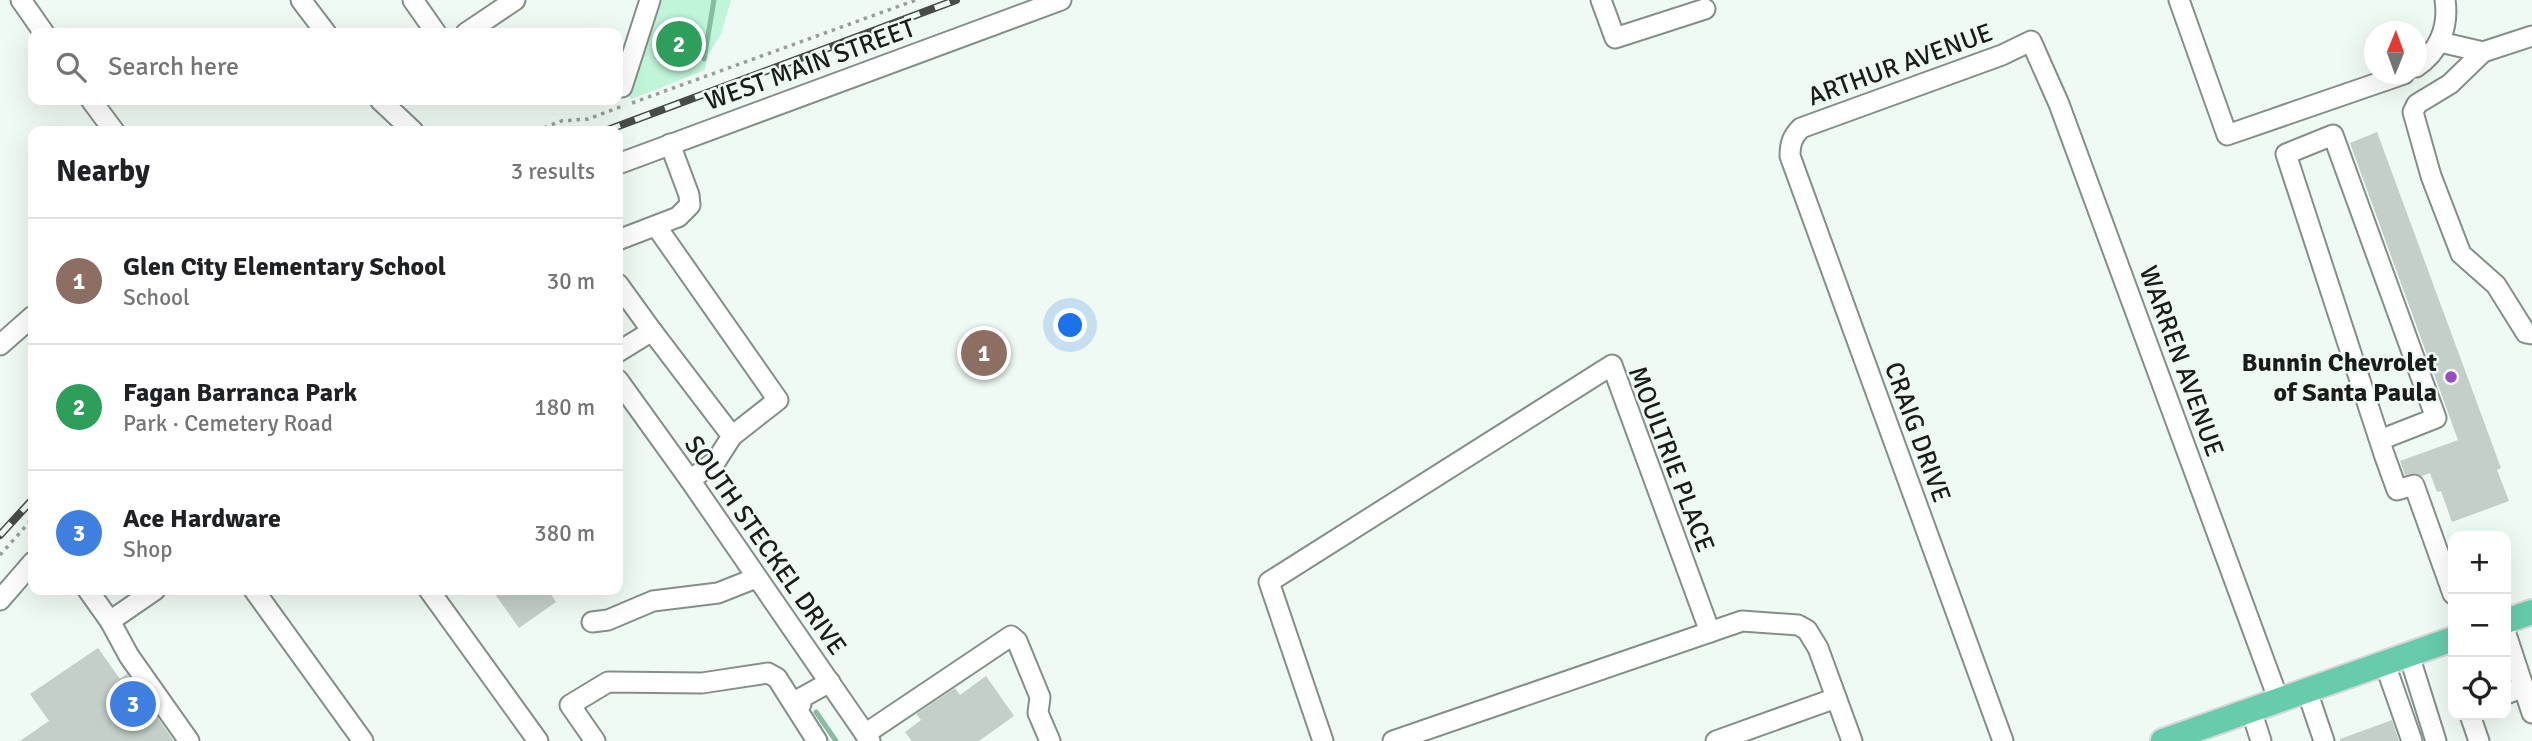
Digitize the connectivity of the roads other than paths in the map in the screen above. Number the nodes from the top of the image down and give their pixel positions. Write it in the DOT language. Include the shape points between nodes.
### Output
graph roads {
  1 [pos="22,0"];
  2 [pos="301,0"];
  3 [pos="413,0"];
  4 [pos="515,0"];
  5 [pos="650,0"];
  6 [pos="1061,0"];
  7 [pos="1601,0"];
  8 [pos="2179,0"];
  9 [pos="2445,0"];
  10 [pos="1705,9"];
  11 [pos="41,28"];
  12 [pos="322,28"];
  13 [pos="433,28"];
  14 [pos="473,28"];
  15 [pos="2532,36"];
  16 [pos="2031,41"];
  17 [pos="2440,42"];
  18 [pos="2483,52"];
  19 [pos="2427,59"];
  20 [pos="623,84"];
  21 [pos="2375,84"];
  22 [pos="95,105"];
  23 [pos="385,105"];
  24 [pos="110,126"];
  25 [pos="408,126"];
  26 [pos="1792,140"];
  27 [pos="670,144"];
  28 [pos="623,162"];
  29 [pos="656,226"];
  30 [pos="623,238"];
  31 [pos="623,291"];
  32 [pos="28,320"];
  33 [pos="652,331"];
  34 [pos="2532,334"];
  35 [pos="0,345"];
  36 [pos="623,349"];
  37 [pos="623,387"];
  38 [pos="732,436"];
  39 [pos="2380,440"];
  40 [pos="690,480"];
  41 [pos="28,568"];
  42 [pos="756,578"];
  43 [pos="2448,580"];
  44 [pos="92,595"];
  45 [pos="148,595"];
  46 [pos="258,595"];
  47 [pos="433,595"];
  48 [pos="0,600"];
  49 [pos="2532,612"];
  50 [pos="2511,619"];
  51 [pos="110,621"];
  52 [pos="592,622"];
  53 [pos="1710,632"];
  54 [pos="2448,641"];
  55 [pos="2409,655"];
  56 [pos="2509,657"];
  57 [pos="2385,664"];
  58 [pos="2514,690"];
  59 [pos="2306,691"];
  60 [pos="810,696"];
  61 [pos="1836,698"];
  62 [pos="2279,701"];
  63 [pos="2251,710"];
  64 [pos="2532,713"];
  65 [pos="2472,720"];
  66 [pos="2203,734"];
  67 [pos="868,738"];
  68 [pos="1046,739"];
  69 [pos="189,741"];
  70 [pos="363,741"];
  71 [pos="538,741"];
  72 [pos="595,741"];
  73 [pos="817,741"];
  74 [pos="1323,741"];
  75 [pos="1393,741"];
  76 [pos="1716,741"];
  77 [pos="1852,741"];
  78 [pos="2003,741"];
  79 [pos="2163,741"];
  80 [pos="2261,741"];
  81 [pos="2324,741"];
  82 [pos="2412,741"];
  83 [pos="2436,741"];
  84 [pos="2479,741"];
  1 -- 11 [label="street"];
  2 -- 12 [label="street"];
  3 -- 13 [label="street"];
  4 -- 14 [label="street"];
  5 -- 20 [label="street"];
  6 -- 27 [label="street, WEST MAIN STREET"];
  7 -- 10 [label="street" via="1615,38"];
  8 -- 21 [label="street" via="2227,135"];
  9 -- 17 [label="street"];
  15 -- 18 [label="street"];
  16 -- 26 [label="street, ARTHUR AVENUE" via="1801,128"];
  16 -- 62 [label="street, WARREN AVENUE" via="2059,104"];
  17 -- 18 [label="street"];
  17 -- 19 [label="street"];
  18 -- 34 [label="street" via="2451,84 2417,103 2413,112 2461,254 2496,285 2526,333"];
  22 -- 24 [label="street"];
  23 -- 25 [label="street"];
  26 -- 78 [label="street, CRAIG DRIVE" via="1790,156"];
  27 -- 28 [label="street, WEST MAIN STREET"];
  27 -- 29 [label="street" via="690,205 678,217"];
  29 -- 30 [label="street"];
  29 -- 38 [label="street" via="778,400"];
  31 -- 33 [label="street"];
  32 -- 35 [label="street"];
  33 -- 36 [label="street"];
  33 -- 38 [label="street"];
  37 -- 40 [label="street, SOUTH STECKEL DRIVE"];
  38 -- 40 [label="street" via="716,461"];
  39 -- 39 [label="street" via="2287,154 2333,135 2436,418"];
  39 -- 43 [label="street" via="2397,490 2414,485"];
  40 -- 42 [label="street, SOUTH STECKEL DRIVE"];
  41 -- 48 [label="street"];
  42 -- 52 [label="street" via="718,593 653,601"];
  42 -- 60 [label="street, SOUTH STECKEL DRIVE"];
  44 -- 51 [label="street"];
  45 -- 51 [label="street"];
  46 -- 70 [label="street"];
  47 -- 71 [label="street"];
  49 -- 50 [label="main road"];
  51 -- 69 [label="street"];
  53 -- 61 [label="street" via="1742,621 1798,625 1813,637"];
  53 -- 74 [label="street, MOULTRIE PLACE" via="1612,365 1269,582"];
  53 -- 75 [label="street"];
  54 -- 55 [label="main road"];
  55 -- 57 [label="main road"];
  55 -- 83 [label="street"];
  56 -- 58 [label="street"];
  57 -- 59 [label="main road"];
  57 -- 82 [label="street"];
  58 -- 64 [label="street"];
  59 -- 62 [label="main road"];
  59 -- 81 [label="street"];
  60 -- 67 [label="street, SOUTH STECKEL DRIVE"];
  60 -- 72 [label="street" via="768,673 702,682 608,682 570,705"];
  60 -- 73 [label="street"];
  61 -- 76 [label="street"];
  61 -- 77 [label="street"];
  62 -- 63 [label="main road"];
  63 -- 66 [label="main road"];
  63 -- 80 [label="street"];
  65 -- 84 [label="street"];
  66 -- 79 [label="main road"];
  67 -- 68 [label="street" via="1011,636 1040,697 1038,713"];
}
